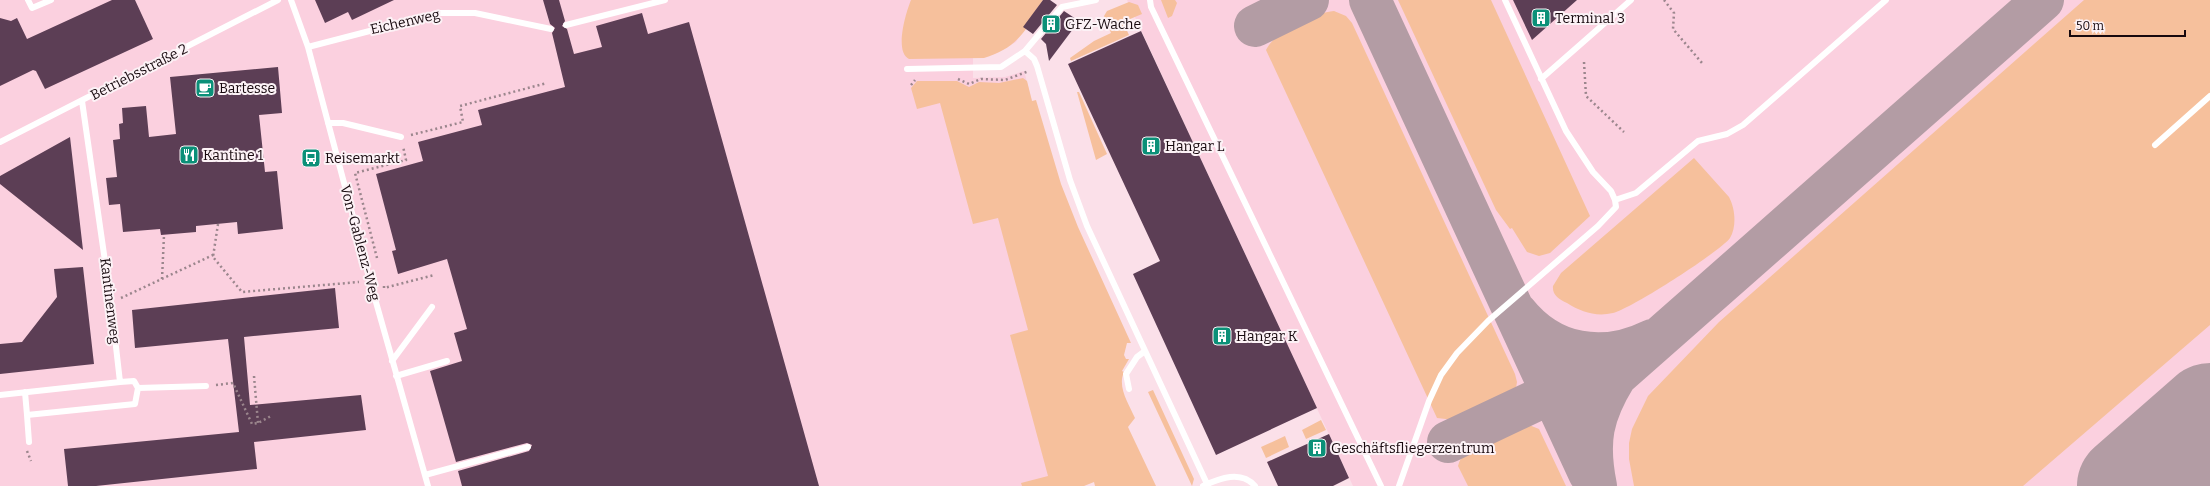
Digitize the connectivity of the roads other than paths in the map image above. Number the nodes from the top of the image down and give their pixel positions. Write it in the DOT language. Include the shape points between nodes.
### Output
graph roads {
  1 [pos="28,0"];
  2 [pos="51,0"];
  3 [pos="278,0"];
  4 [pos="291,0"];
  5 [pos="665,0"];
  6 [pos="1096,0"];
  7 [pos="1150,0"];
  8 [pos="1505,0"];
  9 [pos="1631,0"];
  10 [pos="1886,0"];
  11 [pos="566,24"];
  12 [pos="551,28"];
  13 [pos="308,47"];
  14 [pos="1025,51"];
  15 [pos="907,70"];
  16 [pos="1541,79"];
  17 [pos="2210,96"];
  18 [pos="82,102"];
  19 [pos="328,123"];
  20 [pos="401,137"];
  21 [pos="0,142"];
  22 [pos="2155,145"];
  23 [pos="1615,200"];
  24 [pos="432,307"];
  25 [pos="1145,350"];
  26 [pos="392,361"];
  27 [pos="447,362"];
  28 [pos="396,376"];
  29 [pos="120,382"];
  30 [pos="206,386"];
  31 [pos="138,388"];
  32 [pos="1129,389"];
  33 [pos="25,392"];
  34 [pos="0,394"];
  35 [pos="27,416"];
  36 [pos="29,442"];
  37 [pos="528,447"];
  38 [pos="425,475"];
  39 [pos="1206,485"];
  40 [pos="428,486"];
  41 [pos="1255,486"];
  42 [pos="1381,486"];
  43 [pos="1399,486"];
  1 -- 2 [label="lane" via="32,8"];
  3 -- 18 [label="lane, Betriebsstraße 2"];
  4 -- 13 [label="lane, Von-Gablenz-Weg"];
  5 -- 11 [label="lane"];
  6 -- 14 [label="lane" via="1062,7"];
  7 -- 42 [label="lane"];
  8 -- 16 [label="lane"];
  9 -- 16 [label="lane"];
  10 -- 23 [label="lane" via="1743,126 1727,134 1698,141 1636,193"];
  12 -- 13 [label="lane, Eichenweg" via="475,13 439,13"];
  13 -- 19 [label="lane, Von-Gablenz-Weg"];
  14 -- 15 [label="lane" via="1001,67"];
  14 -- 25 [label="lane" via="1034,59 1037,66 1070,180 1087,226"];
  16 -- 23 [label="lane" via="1578,152"];
  17 -- 22 [label="lane"];
  18 -- 21 [label="lane, Betriebsstraße 2"];
  18 -- 29 [label="lane, Kantinenweg"];
  19 -- 20 [label="lane" via="342,123"];
  19 -- 26 [label="lane, Von-Gablenz-Weg"];
  23 -- 43 [label="lane" via="1616,207 1611,214 1488,321 1441,375 1429,401"];
  24 -- 26 [label="lane"];
  25 -- 32 [label="lane" via="1126,374"];
  25 -- 39 [label="lane"];
  26 -- 28 [label="lane, Von-Gablenz-Weg"];
  27 -- 28 [label="lane"];
  28 -- 38 [label="lane, Von-Gablenz-Weg"];
  29 -- 31 [label="lane" via="134,381"];
  29 -- 33 [label="lane"];
  30 -- 31 [label="lane"];
  31 -- 35 [label="lane" via="135,404"];
  33 -- 34 [label="lane"];
  33 -- 35 [label="lane"];
  35 -- 36 [label="lane"];
  37 -- 38 [label="lane"];
  38 -- 40 [label="lane, Von-Gablenz-Weg"];
  39 -- 41 [label="lane" via="1238,476 1248,479"];
}
